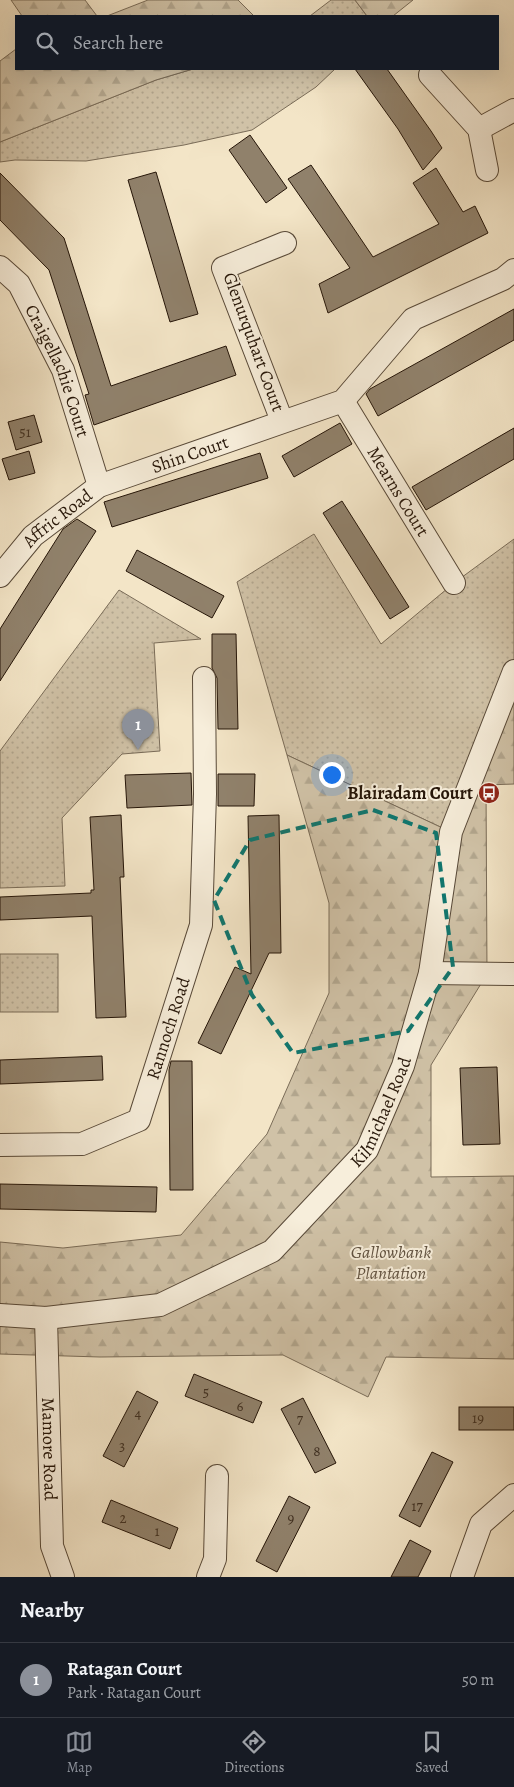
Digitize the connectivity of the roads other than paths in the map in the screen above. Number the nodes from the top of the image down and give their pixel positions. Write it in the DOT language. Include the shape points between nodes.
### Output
graph roads {
  1 [pos="430,75"];
  2 [pos="514,110"];
  3 [pos="479,129"];
  4 [pos="487,170"];
  5 [pos="285,243"];
  6 [pos="0,267"];
  7 [pos="514,270"];
  8 [pos="343,400"];
  9 [pos="282,422"];
  10 [pos="99,486"];
  11 [pos="0,576"];
  12 [pos="454,582"];
  13 [pos="514,671"];
  14 [pos="204,678"];
  15 [pos="430,973"];
  16 [pos="514,974"];
  17 [pos="0,1146"];
  18 [pos="0,1315"];
  19 [pos="46,1318"];
  20 [pos="218,1476"];
  21 [pos="514,1495"];
  22 [pos="63,1577"];
  23 [pos="208,1577"];
  24 [pos="462,1577"];
  1 -- 3 [label="street"];
  2 -- 3 [label="street"];
  3 -- 4 [label="street"];
  5 -- 9 [label="street, Glenurquhart Court" via="223,268"];
  6 -- 10 [label="street, Craigellachie Court" via="19,284 62,370"];
  7 -- 8 [label="street" via="503,279 414,319"];
  8 -- 9 [label="street, Shin Court"];
  8 -- 12 [label="street, Mearns Court"];
  9 -- 10 [label="street, Shin Court"];
  10 -- 11 [label="street, Affric Road" via="33,536"];
  13 -- 15 [label="street, Kilmichael Road" via="452,832"];
  14 -- 17 [label="street, Rannoch Road" via="201,925 139,1120 82,1144"];
  15 -- 16 [label="street"];
  15 -- 19 [label="street, Kilmichael Road" via="402,1066 367,1150 272,1250 160,1305"];
  18 -- 19 [label="street, Kilmichael Road"];
  19 -- 22 [label="street, Mamore Road" via="52,1546"];
  20 -- 23 [label="street" via="215,1560"];
  21 -- 24 [label="street" via="481,1524"];
}
